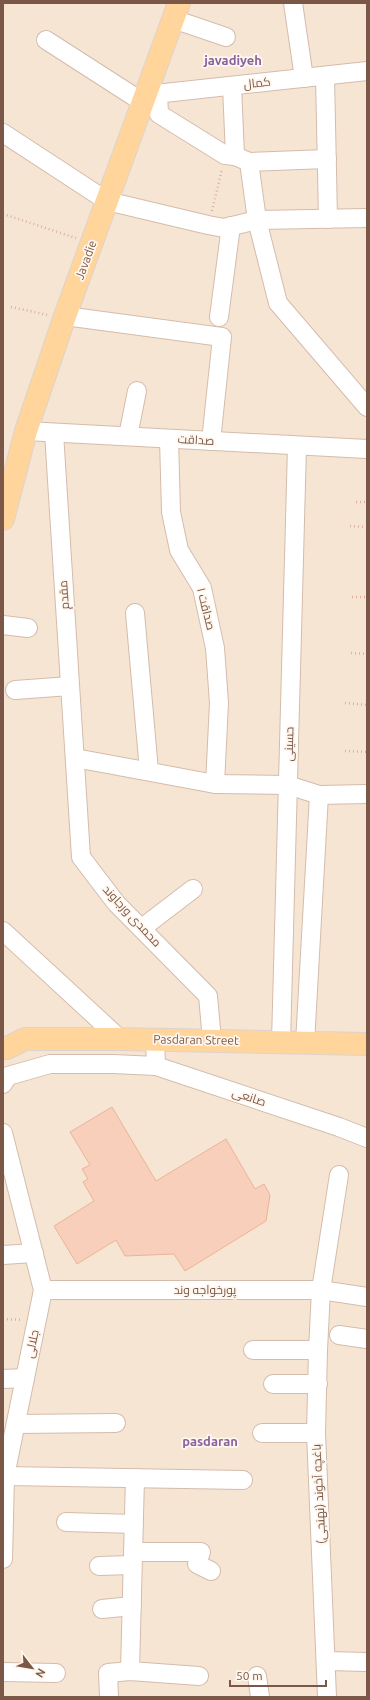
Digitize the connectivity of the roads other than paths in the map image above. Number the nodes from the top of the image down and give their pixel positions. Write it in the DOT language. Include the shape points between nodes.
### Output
graph roads {
  1 [pos="293,3"];
  2 [pos="176,11"];
  3 [pos="226,37"];
  4 [pos="46,40"];
  5 [pos="367,71"];
  6 [pos="325,76"];
  7 [pos="304,78"];
  8 [pos="232,86"];
  9 [pos="149,97"];
  10 [pos="3,133"];
  11 [pos="236,157"];
  12 [pos="326,159"];
  13 [pos="107,201"];
  14 [pos="367,218"];
  15 [pos="328,219"];
  16 [pos="256,220"];
  17 [pos="231,226"];
  18 [pos="64,317"];
  19 [pos="219,317"];
  20 [pos="137,391"];
  21 [pos="367,407"];
  22 [pos="26,431"];
  23 [pos="54,432"];
  24 [pos="128,436"];
  25 [pos="169,439"];
  26 [pos="211,441"];
  27 [pos="297,446"];
  28 [pos="367,449"];
  29 [pos="3,519"];
  30 [pos="135,613"];
  31 [pos="3,625"];
  32 [pos="28,628"];
  33 [pos="70,686"];
  34 [pos="15,690"];
  35 [pos="75,758"];
  36 [pos="148,771"];
  37 [pos="215,784"];
  38 [pos="288,785"];
  39 [pos="367,794"];
  40 [pos="319,795"];
  41 [pos="193,888"];
  42 [pos="142,928"];
  43 [pos="3,931"];
  44 [pos="3,1033"];
  45 [pos="25,1039"];
  46 [pos="120,1039"];
  47 [pos="155,1039"];
  48 [pos="212,1040"];
  49 [pos="281,1042"];
  50 [pos="305,1043"];
  51 [pos="367,1044"];
  52 [pos="3,1048"];
  53 [pos="156,1066"];
  54 [pos="3,1084"];
  55 [pos="3,1133"];
  56 [pos="367,1138"];
  57 [pos="339,1175"];
  58 [pos="34,1253"];
  59 [pos="3,1255"];
  60 [pos="43,1290"];
  61 [pos="321,1290"];
  62 [pos="367,1297"];
  63 [pos="339,1335"];
  64 [pos="367,1339"];
  65 [pos="253,1350"];
  66 [pos="318,1350"];
  67 [pos="25,1378"];
  68 [pos="3,1379"];
  69 [pos="273,1384"];
  70 [pos="318,1384"];
  71 [pos="116,1423"];
  72 [pos="16,1424"];
  73 [pos="262,1433"];
  74 [pos="316,1433"];
  75 [pos="5,1476"];
  76 [pos="135,1478"];
  77 [pos="243,1480"];
  78 [pos="66,1522"];
  79 [pos="134,1524"];
  80 [pos="133,1558"];
  81 [pos="3,1559"];
  82 [pos="99,1566"];
  83 [pos="211,1571"];
  84 [pos="132,1606"];
  85 [pos="102,1609"];
  86 [pos="327,1662"];
  87 [pos="366,1662"];
  88 [pos="130,1671"];
  89 [pos="3,1672"];
  90 [pos="56,1673"];
  91 [pos="199,1676"];
  92 [pos="257,1676"];
  93 [pos="109,1697"];
  94 [pos="260,1697"];
  95 [pos="327,1697"];
  1 -- 7 [label="street"];
  2 -- 3 [label="street"];
  2 -- 9 [label="main road, Javadie"];
  4 -- 9 [label="street"];
  5 -- 6 [label="street, کمال"];
  6 -- 7 [label="street, کمال"];
  6 -- 12 [label="street"];
  7 -- 8 [label="street, کمال"];
  8 -- 9 [label="street, کمال"];
  8 -- 11 [label="street"];
  9 -- 11 [label="street" via="158,114"];
  9 -- 13 [label="main road, Javadie"];
  10 -- 13 [label="street"];
  11 -- 12 [label="street"];
  11 -- 16 [label="street"];
  12 -- 15 [label="street"];
  13 -- 17 [label="street" via="208,225 224,228"];
  13 -- 18 [label="main road, Javadie"];
  14 -- 15 [label="street"];
  15 -- 16 [label="street"];
  16 -- 17 [label="street"];
  16 -- 21 [label="street" via="278,302"];
  17 -- 19 [label="street"];
  18 -- 22 [label="main road, Javadie"];
  18 -- 26 [label="street" via="222,338"];
  20 -- 24 [label="street"];
  22 -- 23 [label="street, صداقت"];
  22 -- 29 [label="main road, Javadie"];
  23 -- 24 [label="street, صداقت"];
  23 -- 33 [label="street, مقدم"];
  24 -- 25 [label="street, صداقت"];
  25 -- 26 [label="street, صداقت"];
  25 -- 37 [label="street, صداقت ۱" via="171,512 179,550 202,588 215,648 219,703"];
  26 -- 27 [label="street, صداقت"];
  27 -- 28 [label="street, صداقت"];
  27 -- 38 [label="street, حسینی"];
  30 -- 36 [label="street"];
  31 -- 32 [label="street"];
  33 -- 34 [label="street"];
  33 -- 35 [label="street, مقدم"];
  35 -- 36 [label="street"];
  35 -- 42 [label="street, محمدی ورجاوند" via="81,857 116,903"];
  36 -- 37 [label="street"];
  37 -- 38 [label="street"];
  38 -- 40 [label="street"];
  38 -- 49 [label="street, حسینی"];
  39 -- 40 [label="street"];
  40 -- 50 [label="street"];
  41 -- 42 [label="street"];
  42 -- 48 [label="street, محمدی ورجاوند" via="208,996"];
  43 -- 46 [label="street"];
  44 -- 45 [label="main road, Pasdaran Street" via="11,1033"];
  45 -- 46 [label="main road, Pasdaran Street"];
  45 -- 52 [label="main road, Pasdaran Street"];
  46 -- 47 [label="main road, Pasdaran Street"];
  47 -- 48 [label="main road, Pasdaran Street"];
  47 -- 53 [label="street"];
  48 -- 49 [label="main road, Pasdaran Street"];
  49 -- 50 [label="main road, Pasdaran Street"];
  50 -- 51 [label="main road, Pasdaran Street"];
  53 -- 54 [label="street, صانعی" via="50,1064 8,1076"];
  53 -- 56 [label="street, صانعی"];
  55 -- 58 [label="street, جلالی"];
  57 -- 61 [label="street, باغچه آخوند (نهنجی)"];
  58 -- 59 [label="street"];
  58 -- 60 [label="street, جلالی"];
  60 -- 61 [label="street, پورخواجه وند"];
  60 -- 67 [label="street, جلالی"];
  61 -- 62 [label="street, پورخواجه وند"];
  61 -- 66 [label="street, باغچه آخوند (نهنجی)"];
  63 -- 64 [label="street"];
  65 -- 66 [label="street"];
  66 -- 70 [label="street, باغچه آخوند (نهنجی)"];
  67 -- 68 [label="street"];
  67 -- 72 [label="street, جلالی"];
  69 -- 70 [label="street"];
  70 -- 74 [label="street, باغچه آخوند (نهنجی)"];
  71 -- 72 [label="street"];
  72 -- 75 [label="street, جلالی"];
  73 -- 74 [label="street"];
  74 -- 86 [label="street, باغچه آخوند (نهنجی)"];
  75 -- 76 [label="street"];
  75 -- 81 [label="street, جلالی"];
  76 -- 77 [label="street"];
  76 -- 79 [label="street"];
  78 -- 79 [label="street"];
  79 -- 80 [label="street"];
  80 -- 82 [label="street"];
  80 -- 83 [label="street" via="201,1552 197,1564"];
  80 -- 84 [label="street"];
  84 -- 85 [label="street"];
  84 -- 88 [label="street"];
  86 -- 87 [label="street"];
  86 -- 95 [label="street, باغچه آخوند (نهنجی)"];
  88 -- 91 [label="street"];
  88 -- 93 [label="street" via="108,1673"];
  89 -- 90 [label="street"];
  92 -- 94 [label="street"];
}
